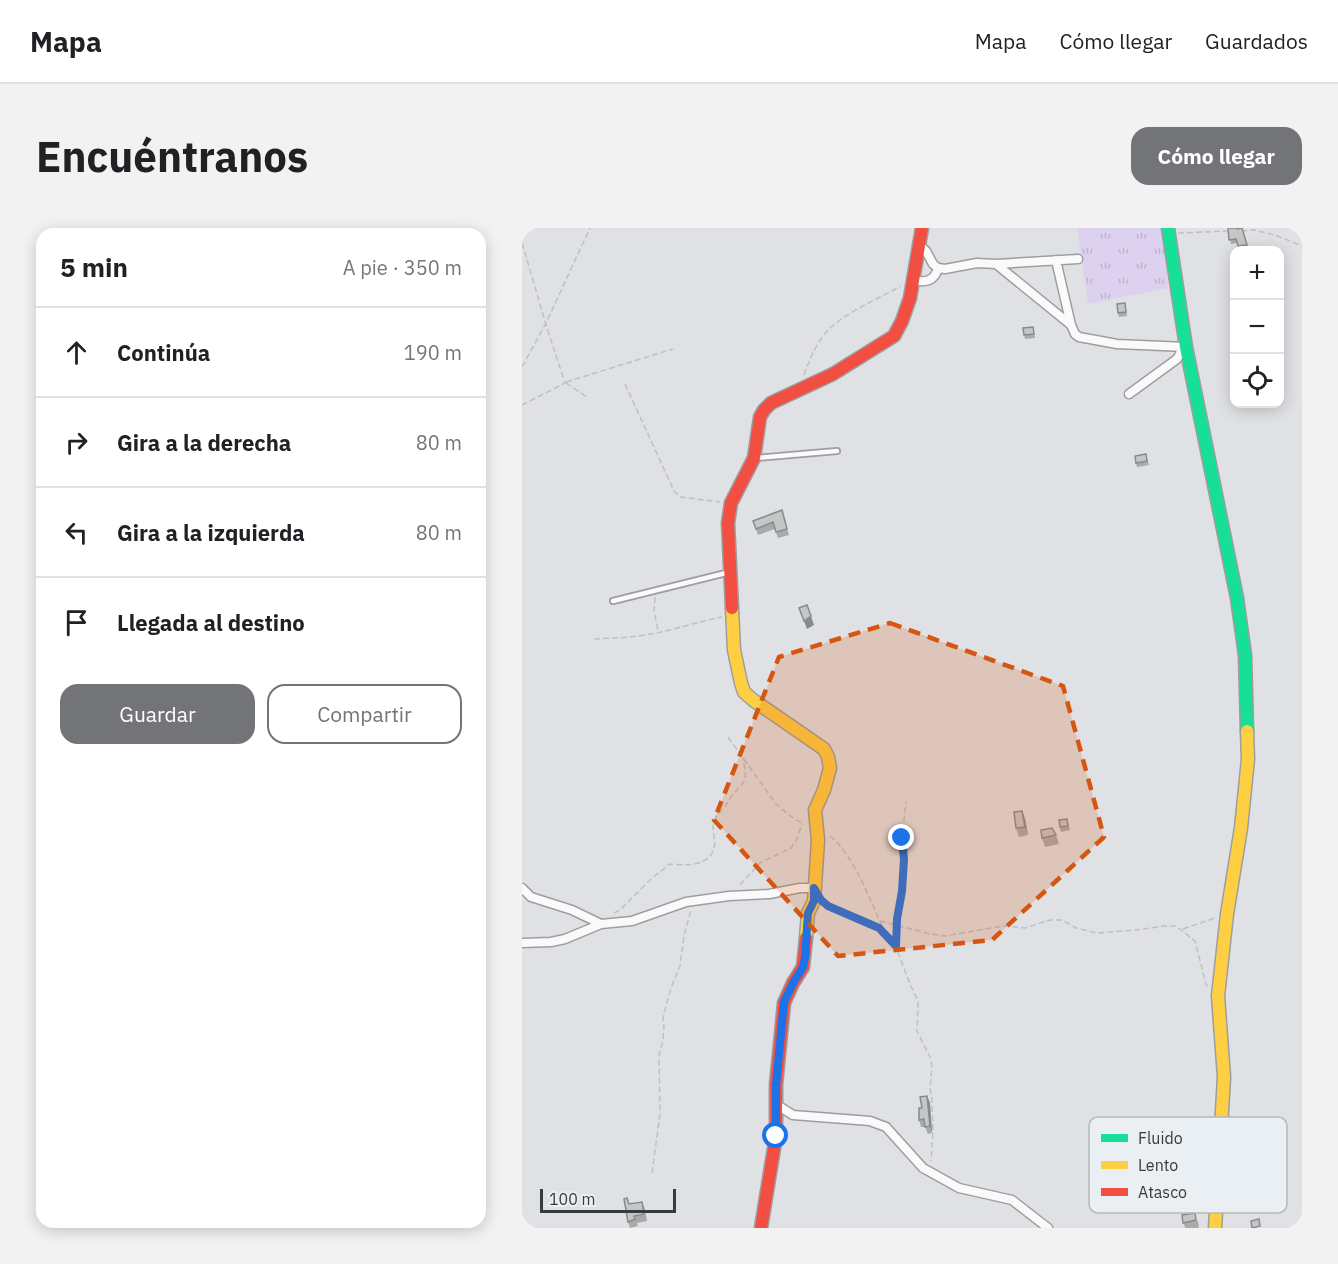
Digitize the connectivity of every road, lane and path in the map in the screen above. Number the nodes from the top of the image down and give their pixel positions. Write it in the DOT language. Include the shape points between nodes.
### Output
graph roads {
  1 [pos="590,228"];
  2 [pos="922,228"];
  3 [pos="1168,231"];
  4 [pos="522,243"];
  5 [pos="919,244"];
  6 [pos="1302,246"];
  7 [pos="1078,259"];
  8 [pos="1056,260"];
  9 [pos="996,264"];
  10 [pos="938,268"];
  11 [pos="913,280"];
  12 [pos="546,323"];
  13 [pos="1071,325"];
  14 [pos="1183,347"];
  15 [pos="673,349"];
  16 [pos="522,367"];
  17 [pos="565,382"];
  18 [pos="625,384"];
  19 [pos="799,390"];
  20 [pos="1129,394"];
  21 [pos="587,398"];
  22 [pos="522,405"];
  23 [pos="837,451"];
  24 [pos="754,458"];
  25 [pos="731,503"];
  26 [pos="730,572"];
  27 [pos="656,590"];
  28 [pos="613,601"];
  29 [pos="732,616"];
  30 [pos="658,632"];
  31 [pos="594,639"];
  32 [pos="743,756"];
  33 [pos="906,802"];
  34 [pos="802,823"];
  35 [pos="522,888"];
  36 [pos="814,888"];
  37 [pos="729,896"];
  38 [pos="694,901"];
  39 [pos="1227,914"];
  40 [pos="880,921"];
  41 [pos="600,923"];
  42 [pos="897,926"];
  43 [pos="1182,929"];
  44 [pos="522,943"];
  45 [pos="896,946"];
  46 [pos="1218,996"];
  47 [pos="777,1105"];
  48 [pos="1222,1117"];
  49 [pos="930,1172"];
  50 [pos="652,1173"];
  51 [pos="1216,1213"];
  52 [pos="761,1228"];
  53 [pos="1048,1228"];
  54 [pos="1215,1228"];
  1 -- 12 [label="path"];
  2 -- 5 [label="street"];
  3 -- 6 [label="path" via="1254,230"];
  3 -- 14 [label="street"];
  4 -- 12 [label="path"];
  5 -- 10 [label="street"];
  5 -- 11 [label="street"];
  7 -- 8 [label="street"];
  8 -- 9 [label="street"];
  8 -- 13 [label="street"];
  9 -- 10 [label="street"];
  9 -- 13 [label="street"];
  10 -- 11 [label="street" via="933,278"];
  11 -- 19 [label="path" via="828,330 809,359"];
  11 -- 19 [label="street" via="905,313 894,336"];
  12 -- 16 [label="path"];
  12 -- 17 [label="path"];
  13 -- 14 [label="street" via="1075,334 1084,339"];
  14 -- 20 [label="street" via="1177,359"];
  14 -- 39 [label="street" via="1237,598 1245,655 1248,759"];
  15 -- 17 [label="path"];
  17 -- 21 [label="path"];
  17 -- 22 [label="path"];
  18 -- 25 [label="path" via="674,491 680,497"];
  19 -- 24 [label="street" via="764,410"];
  23 -- 24 [label="lane"];
  24 -- 25 [label="street"];
  25 -- 26 [label="street"];
  26 -- 27 [label="lane"];
  26 -- 29 [label="street"];
  27 -- 28 [label="lane"];
  27 -- 30 [label="path"];
  29 -- 30 [label="path"];
  29 -- 36 [label="street" via="734,650 744,692 824,750 828,757 830,768 815,810 818,840"];
  30 -- 31 [label="path"];
  32 -- 41 [label="path" via="744,783 716,815 715,848 710,857 686,866 670,864"];
  33 -- 42 [label="path"];
  34 -- 37 [label="path" via="792,848 760,863"];
  35 -- 41 [label="street" via="531,897"];
  36 -- 37 [label="street"];
  36 -- 45 [label="path" via="828,906 879,928"];
  36 -- 47 [label="street" via="803,967 784,1002"];
  37 -- 38 [label="street"];
  38 -- 41 [label="street" via="632,921"];
  38 -- 50 [label="path" via="680,966 663,1017 660,1114"];
  39 -- 43 [label="path"];
  39 -- 46 [label="street"];
  40 -- 42 [label="path"];
  41 -- 44 [label="street" via="552,942"];
  42 -- 43 [label="path" via="945,936 1003,926 1025,928 1050,920 1062,920 1096,933 1165,926"];
  42 -- 45 [label="path"];
  43 -- 46 [label="path" via="1195,941 1206,984"];
  45 -- 49 [label="path" via="918,1001 917,1031 931,1059"];
  46 -- 48 [label="street" via="1224,1077"];
  47 -- 49 [label="street" via="793,1114 870,1121 886,1127"];
  47 -- 52 [label="street" via="776,1136"];
  49 -- 53 [label="street" via="959,1188 1012,1200"];
  51 -- 54 [label="street"];
}
